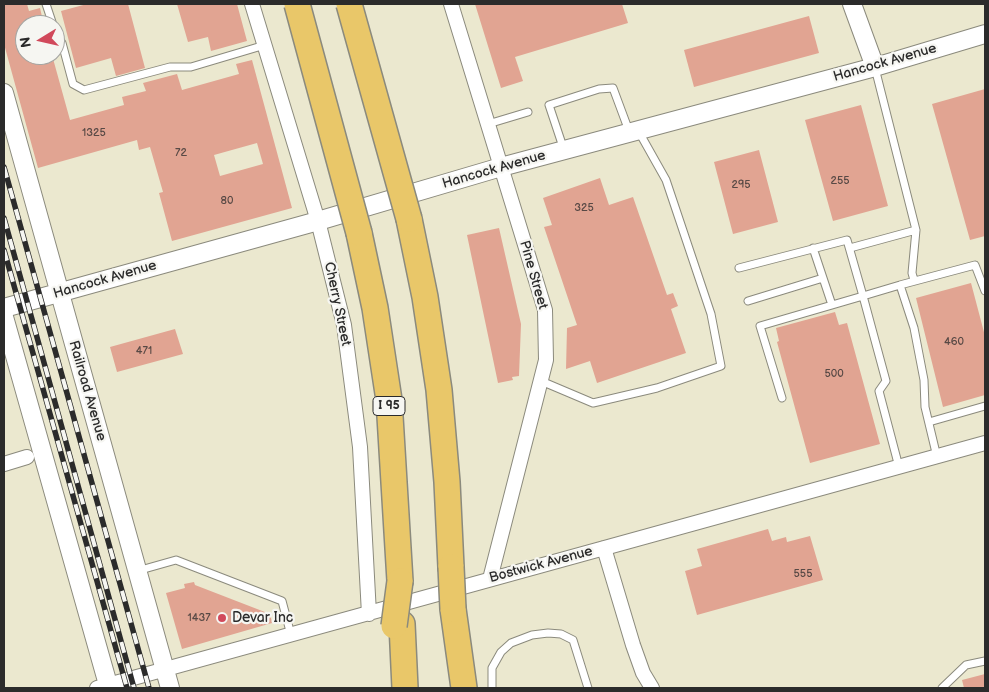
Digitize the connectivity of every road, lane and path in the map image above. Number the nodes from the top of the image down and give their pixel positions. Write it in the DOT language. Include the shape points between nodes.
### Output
graph roads {
  1 [pos="252,4"];
  2 [pos="297,4"];
  3 [pos="451,4"];
  4 [pos="852,4"];
  5 [pos="351,7"];
  6 [pos="985,34"];
  7 [pos="265,45"];
  8 [pos="65,54"];
  9 [pos="875,67"];
  10 [pos="4,92"];
  11 [pos="528,112"];
  12 [pos="488,124"];
  13 [pos="634,131"];
  14 [pos="564,150"];
  15 [pos="501,167"];
  16 [pos="318,221"];
  17 [pos="916,230"];
  18 [pos="814,248"];
  19 [pos="850,248"];
  20 [pos="739,268"];
  21 [pos="823,278"];
  22 [pos="914,280"];
  23 [pos="900,285"];
  24 [pos="985,291"];
  25 [pos="59,293"];
  26 [pos="863,296"];
  27 [pos="748,301"];
  28 [pos="832,305"];
  29 [pos="4,308"];
  30 [pos="4,317"];
  31 [pos="541,381"];
  32 [pos="782,398"];
  33 [pos="985,406"];
  34 [pos="929,422"];
  35 [pos="985,443"];
  36 [pos="27,457"];
  37 [pos="937,457"];
  38 [pos="4,464"];
  39 [pos="899,467"];
  40 [pos="604,548"];
  41 [pos="137,571"];
  42 [pos="490,579"];
  43 [pos="453,609"];
  44 [pos="369,614"];
  45 [pos="398,625"];
  46 [pos="291,636"];
  47 [pos="985,660"];
  48 [pos="165,671"];
  49 [pos="105,687"];
  50 [pos="170,688"];
  51 [pos="389,688"];
  52 [pos="405,688"];
  53 [pos="454,688"];
  54 [pos="464,688"];
  55 [pos="492,688"];
  56 [pos="588,688"];
  57 [pos="650,688"];
  58 [pos="942,688"];
  1 -- 7 [label="street, Cherry Street"];
  2 -- 45 [label="highway, I 95, bridge" via="360,233 377,318 389,400 400,581"];
  3 -- 12 [label="street, Pine Street"];
  4 -- 9 [label="street"];
  5 -- 43 [label="highway, bridge" via="408,219 425,297 439,390"];
  6 -- 9 [label="street, Hancock Avenue"];
  7 -- 8 [label="lane" via="191,67 170,67 84,90 73,84"];
  7 -- 16 [label="street, Cherry Street"];
  9 -- 13 [label="street, Hancock Avenue"];
  9 -- 17 [label="lane"];
  10 -- 25 [label="street, Railroad Avenue"];
  11 -- 12 [label="lane"];
  12 -- 15 [label="street, Pine Street"];
  13 -- 14 [label="street, Hancock Avenue"];
  13 -- 14 [label="lane" via="613,88 599,89 549,105"];
  13 -- 31 [label="lane" via="666,180 711,314 721,366 657,388 592,403"];
  14 -- 15 [label="street, Hancock Avenue"];
  15 -- 16 [label="street, Hancock Avenue"];
  15 -- 31 [label="street, Pine Street" via="545,310 546,360"];
  16 -- 25 [label="street, Hancock Avenue"];
  16 -- 44 [label="street, Cherry Street" via="344,326 355,402 364,492"];
  17 -- 19 [label="lane"];
  17 -- 22 [label="lane"];
  18 -- 19 [label="lane" via="848,240"];
  18 -- 20 [label="lane"];
  18 -- 21 [label="lane"];
  19 -- 26 [label="lane"];
  21 -- 27 [label="lane"];
  21 -- 28 [label="lane"];
  22 -- 23 [label="lane"];
  22 -- 24 [label="lane" via="975,265"];
  23 -- 26 [label="lane"];
  23 -- 34 [label="lane" via="914,328"];
  25 -- 29 [label="street, Hancock Avenue"];
  25 -- 41 [label="street, Railroad Avenue"];
  26 -- 28 [label="lane"];
  26 -- 39 [label="lane" via="886,381 879,391"];
  28 -- 32 [label="lane" via="760,326"];
  30 -- 49 [label="street"];
  31 -- 42 [label="street, Pine Street"];
  33 -- 34 [label="lane"];
  34 -- 37 [label="lane"];
  35 -- 37 [label="street, Bostwick Avenue"];
  36 -- 38 [label="street"];
  37 -- 39 [label="street, Bostwick Avenue"];
  39 -- 40 [label="street, Bostwick Avenue"];
  40 -- 42 [label="street, Bostwick Avenue"];
  40 -- 57 [label="street" via="633,645"];
  41 -- 46 [label="lane" via="176,560 282,601"];
  41 -- 48 [label="street, Railroad Avenue"];
  42 -- 44 [label="street, Bostwick Avenue"];
  43 -- 53 [label="highway"];
  43 -- 54 [label="highway"];
  44 -- 46 [label="street, Bostwick Avenue"];
  45 -- 51 [label="highway"];
  45 -- 52 [label="highway"];
  46 -- 48 [label="street, Bostwick Avenue"];
  47 -- 58 [label="lane" via="966,665"];
  48 -- 49 [label="street, Bostwick Avenue"];
  48 -- 50 [label="street, Railroad Avenue"];
  55 -- 56 [label="lane" via="492,668 501,652 511,643 548,633 567,636 576,643"];
}
